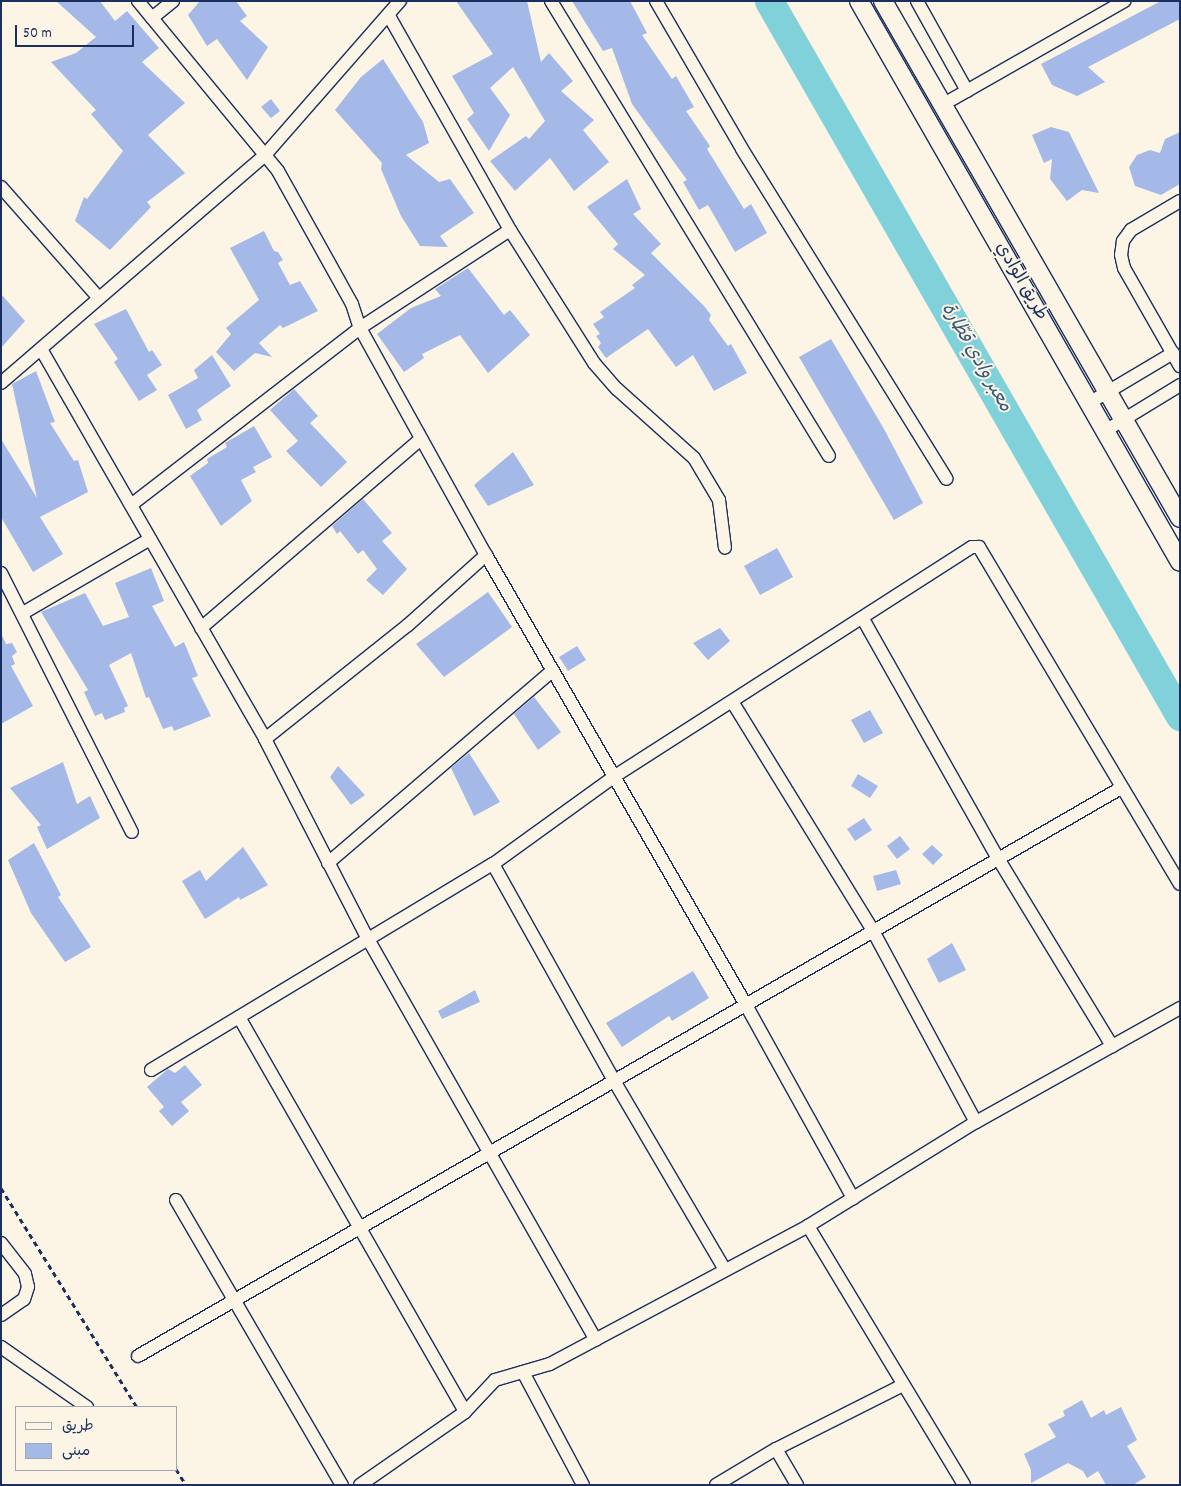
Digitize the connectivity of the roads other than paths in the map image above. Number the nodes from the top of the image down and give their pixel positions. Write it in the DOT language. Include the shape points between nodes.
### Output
graph roads {
  1 [pos="138,1"];
  2 [pos="173,1"];
  3 [pos="400,1"];
  4 [pos="551,1"];
  5 [pos="656,1"];
  6 [pos="860,1"];
  7 [pos="884,1"];
  8 [pos="918,1"];
  9 [pos="1124,1"];
  10 [pos="390,16"];
  11 [pos="152,18"];
  12 [pos="966,91"];
  13 [pos="942,105"];
  14 [pos="265,155"];
  15 [pos="1,186"];
  16 [pos="1180,201"];
  17 [pos="510,230"];
  18 [pos="99,298"];
  19 [pos="360,328"];
  20 [pos="41,348"];
  21 [pos="1172,353"];
  22 [pos="1180,366"];
  23 [pos="1,383"];
  24 [pos="1180,385"];
  25 [pos="1108,392"];
  26 [pos="1089,403"];
  27 [pos="1124,420"];
  28 [pos="1105,431"];
  29 [pos="421,439"];
  30 [pos="829,456"];
  31 [pos="947,478"];
  32 [pos="131,505"];
  33 [pos="1180,518"];
  34 [pos="150,539"];
  35 [pos="724,548"];
  36 [pos="486,555"];
  37 [pos="1180,562"];
  38 [pos="1,573"];
  39 [pos="5,591"];
  40 [pos="22,613"];
  41 [pos="863,619"];
  42 [pos="201,628"];
  43 [pos="553,670"];
  44 [pos="733,703"];
  45 [pos="264,739"];
  46 [pos="615,776"];
  47 [pos="1121,788"];
  48 [pos="132,832"];
  49 [pos="999,860"];
  50 [pos="328,863"];
  51 [pos="493,864"];
  52 [pos="1180,884"];
  53 [pos="873,931"];
  54 [pos="368,939"];
  55 [pos="746,1005"];
  56 [pos="1180,1008"];
  57 [pos="239,1017"];
  58 [pos="1112,1046"];
  59 [pos="150,1070"];
  60 [pos="613,1080"];
  61 [pos="976,1122"];
  62 [pos="487,1152"];
  63 [pos="853,1198"];
  64 [pos="176,1200"];
  65 [pos="361,1225"];
  66 [pos="808,1226"];
  67 [pos="1,1243"];
  68 [pos="725,1270"];
  69 [pos="233,1302"];
  70 [pos="1,1315"];
  71 [pos="596,1340"];
  72 [pos="1,1347"];
  73 [pos="138,1356"];
  74 [pos="523,1372"];
  75 [pos="903,1385"];
  76 [pos="87,1406"];
  77 [pos="465,1412"];
  78 [pos="776,1449"];
  79 [pos="342,1485"];
  80 [pos="360,1485"];
  81 [pos="583,1485"];
  82 [pos="716,1485"];
  83 [pos="797,1485"];
  84 [pos="964,1485"];
  1 -- 11 [label="street"];
  2 -- 11 [label="street"];
  3 -- 10 [label="street"];
  4 -- 30 [label="street"];
  5 -- 31 [label="street" via="742,149"];
  6 -- 26 [label="main road, طريق الوادي"];
  7 -- 13 [label="main road, طريق الوادي"];
  8 -- 12 [label="street"];
  9 -- 12 [label="street"];
  10 -- 14 [label="street"];
  10 -- 17 [label="street"];
  11 -- 14 [label="street"];
  12 -- 13 [label="street"];
  13 -- 25 [label="main road, طريق الوادي"];
  14 -- 18 [label="street"];
  14 -- 19 [label="street" via="278,170 352,304"];
  15 -- 18 [label="street"];
  16 -- 21 [label="street" via="1131,230 1123,240 1121,255 1124,268"];
  17 -- 19 [label="street"];
  17 -- 35 [label="street" via="594,363 617,389 694,458 720,500"];
  18 -- 20 [label="street"];
  19 -- 29 [label="street"];
  19 -- 32 [label="street"];
  20 -- 23 [label="street"];
  20 -- 32 [label="street"];
  21 -- 22 [label="street"];
  21 -- 25 [label="street"];
  24 -- 27 [label="street"];
  25 -- 26 [label="street"];
  25 -- 27 [label="main road, طريق الوادي"];
  26 -- 28 [label="main road, طريق الوادي"];
  27 -- 28 [label="street"];
  27 -- 33 [label="main road, طريق الوادي"];
  28 -- 37 [label="main road, طريق الوادي"];
  29 -- 36 [label="street"];
  29 -- 42 [label="street"];
  32 -- 34 [label="street"];
  34 -- 40 [label="street"];
  34 -- 42 [label="street"];
  36 -- 43 [label="street"];
  36 -- 45 [label="street" via="408,625"];
  38 -- 39 [label="street"];
  39 -- 40 [label="street"];
  40 -- 48 [label="street"];
  41 -- 44 [label="street"];
  41 -- 47 [label="street" via="972,547 979,547"];
  41 -- 49 [label="street"];
  42 -- 45 [label="street"];
  43 -- 46 [label="street"];
  43 -- 50 [label="street"];
  44 -- 46 [label="street"];
  44 -- 53 [label="street"];
  45 -- 50 [label="street"];
  46 -- 51 [label="street"];
  46 -- 55 [label="street"];
  47 -- 49 [label="street"];
  47 -- 52 [label="street"];
  49 -- 53 [label="street"];
  49 -- 58 [label="street"];
  50 -- 54 [label="street"];
  51 -- 54 [label="street"];
  51 -- 60 [label="street"];
  53 -- 55 [label="street"];
  53 -- 61 [label="street"];
  54 -- 57 [label="street"];
  54 -- 62 [label="street"];
  55 -- 60 [label="street"];
  55 -- 63 [label="street"];
  56 -- 58 [label="street"];
  57 -- 59 [label="street"];
  57 -- 65 [label="street"];
  58 -- 61 [label="street"];
  60 -- 62 [label="street"];
  60 -- 68 [label="street"];
  61 -- 63 [label="street"];
  62 -- 65 [label="street"];
  62 -- 71 [label="street"];
  63 -- 66 [label="street"];
  64 -- 69 [label="street"];
  65 -- 69 [label="street"];
  65 -- 77 [label="street"];
  66 -- 68 [label="street"];
  66 -- 75 [label="street"];
  67 -- 70 [label="street" via="25,1274 28,1287 24,1299"];
  68 -- 71 [label="street"];
  69 -- 73 [label="street"];
  69 -- 79 [label="street"];
  71 -- 74 [label="street" via="550,1364"];
  72 -- 76 [label="street"];
  74 -- 77 [label="street" via="496,1380"];
  74 -- 81 [label="street"];
  75 -- 78 [label="street"];
  75 -- 84 [label="street"];
  77 -- 80 [label="street"];
  78 -- 82 [label="street"];
  78 -- 83 [label="street"];
}
